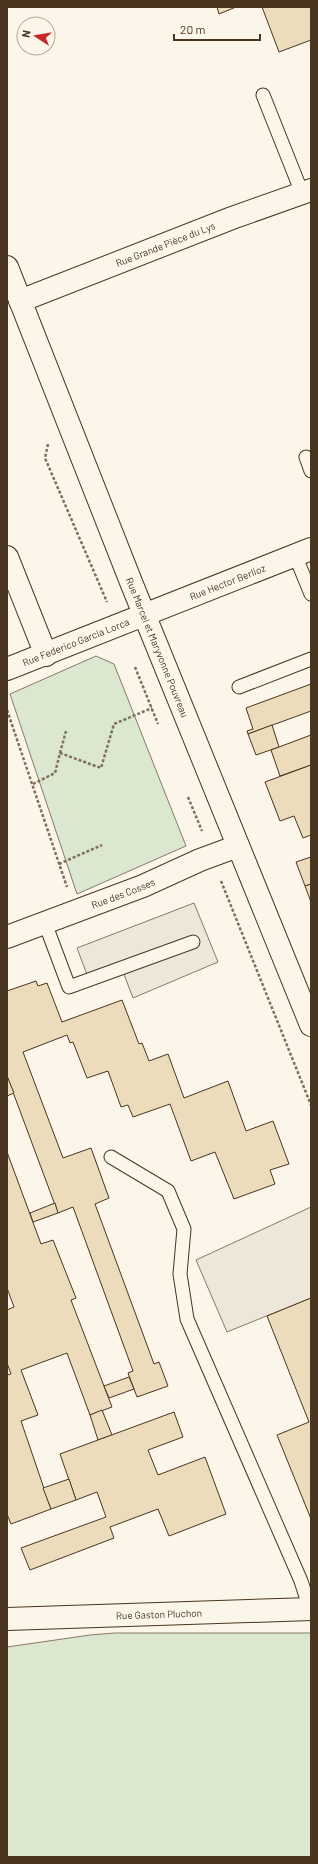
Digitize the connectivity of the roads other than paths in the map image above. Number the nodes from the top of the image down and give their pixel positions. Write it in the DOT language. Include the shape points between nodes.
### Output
graph roads {
  1 [pos="263,95"];
  2 [pos="307,191"];
  3 [pos="7,267"];
  4 [pos="20,301"];
  5 [pos="306,457"];
  6 [pos="311,471"];
  7 [pos="303,552"];
  8 [pos="7,557"];
  9 [pos="311,594"];
  10 [pos="144,614"];
  11 [pos="46,655"];
  12 [pos="311,659"];
  13 [pos="7,669"];
  14 [pos="239,687"];
  15 [pos="238,846"];
  16 [pos="45,923"];
  17 [pos="7,937"];
  18 [pos="193,942"];
  19 [pos="310,1017"];
  20 [pos="110,1156"];
  21 [pos="311,1609"];
  22 [pos="7,1619"];
  1 -- 2 [label="lane"];
  2 -- 4 [label="street, Rue Grande Pièce du Lys"];
  3 -- 4 [label="street, Rue Marcel et Maryvonne Pouvreau"];
  4 -- 10 [label="street, Rue Marcel et Maryvonne Pouvreau"];
  5 -- 6 [label="lane"];
  7 -- 9 [label="lane"];
  7 -- 10 [label="street, Rue Hector Berlioz"];
  8 -- 11 [label="street"];
  10 -- 11 [label="street, Rue Federico Garcia Lorca"];
  10 -- 15 [label="street, Rue Marcel et Maryvonne Pouvreau"];
  11 -- 13 [label="street, Rue Federico Garcia Lorca"];
  12 -- 14 [label="lane"];
  15 -- 16 [label="street, Rue des Cosses"];
  15 -- 19 [label="street, Rue Marcel et Maryvonne Pouvreau"];
  16 -- 17 [label="street, Rue des Cosses"];
  16 -- 18 [label="lane" via="69,988"];
  20 -- 21 [label="lane" via="168,1191 184,1229 180,1274 187,1319"];
  21 -- 22 [label="street, Rue Gaston Pluchon"];
}
